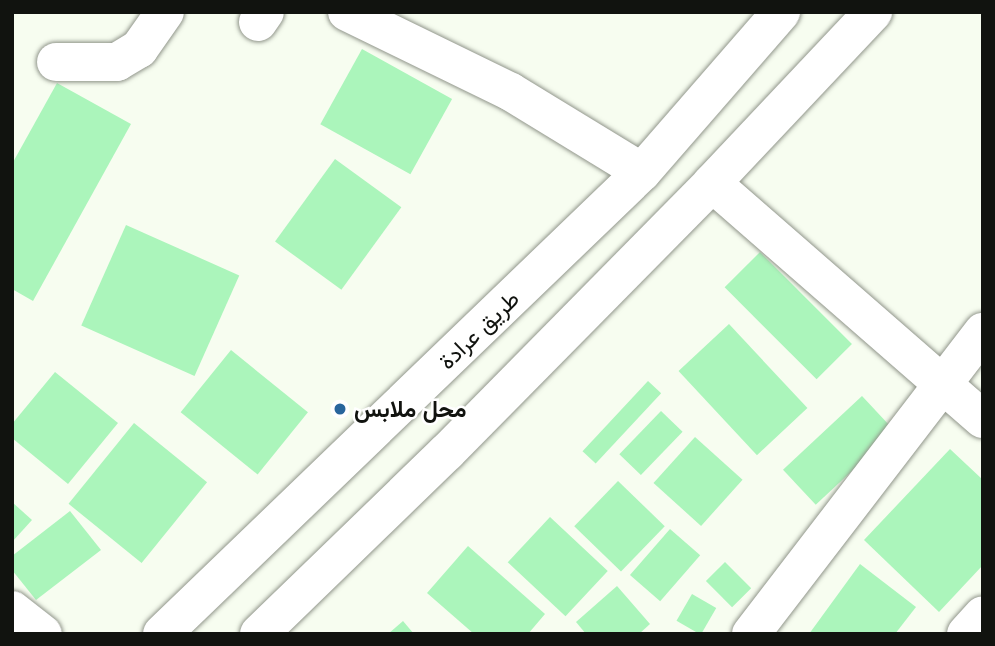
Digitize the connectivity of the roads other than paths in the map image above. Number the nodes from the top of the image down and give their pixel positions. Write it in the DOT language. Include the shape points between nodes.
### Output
graph roads {
  1 [pos="165,12"];
  2 [pos="347,12"];
  3 [pos="781,12"];
  4 [pos="873,12"];
  5 [pos="56,62"];
  6 [pos="642,172"];
  7 [pos="712,183"];
  8 [pos="983,332"];
  9 [pos="943,387"];
  10 [pos="983,419"];
  11 [pos="12,610"];
  12 [pos="983,615"];
  13 [pos="43,634"];
  14 [pos="162,634"];
  15 [pos="259,634"];
  16 [pos="751,634"];
  17 [pos="966,634"];
  1 -- 5 [label="main road" via="139,49 117,62"];
  2 -- 6 [label="main road" via="511,92"];
  3 -- 6 [label="main road, طريق عرادة"];
  4 -- 7 [label="main road"];
  6 -- 14 [label="main road, طريق عرادة"];
  7 -- 9 [label="main road"];
  7 -- 15 [label="main road" via="447,452"];
  8 -- 9 [label="main road"];
  9 -- 10 [label="main road"];
  9 -- 16 [label="main road"];
  11 -- 13 [label="main road"];
  12 -- 17 [label="main road"];
}
